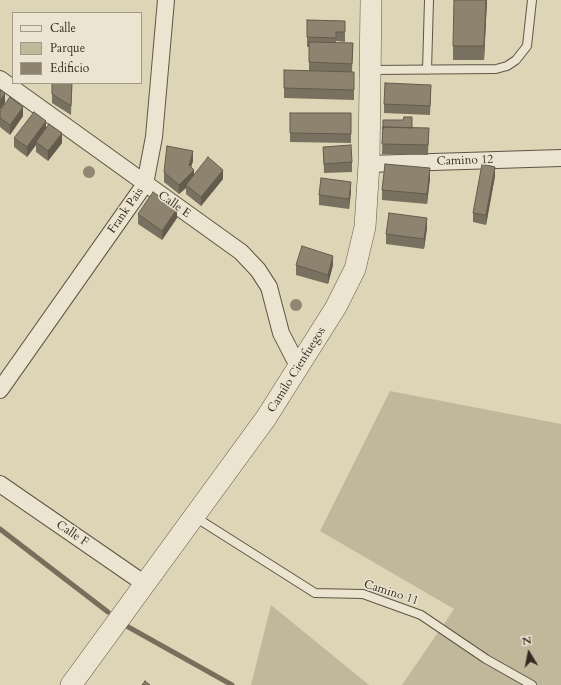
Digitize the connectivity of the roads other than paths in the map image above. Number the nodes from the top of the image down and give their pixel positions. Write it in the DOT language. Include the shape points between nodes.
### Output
graph roads {
  1 [pos="166,0"];
  2 [pos="372,0"];
  3 [pos="429,0"];
  4 [pos="532,0"];
  5 [pos="371,70"];
  6 [pos="427,70"];
  7 [pos="0,79"];
  8 [pos="561,158"];
  9 [pos="369,164"];
  10 [pos="145,184"];
  11 [pos="299,368"];
  12 [pos="0,390"];
  13 [pos="0,484"];
  14 [pos="195,517"];
  15 [pos="145,584"];
  16 [pos="71,685"];
  17 [pos="532,685"];
  1 -- 10 [label="street, Frank Pais" via="154,137"];
  2 -- 5 [label="street, Camilo Cienfuegos"];
  3 -- 6 [label="lane"];
  4 -- 6 [label="lane" via="527,46 516,60 507,66 496,69"];
  5 -- 6 [label="lane"];
  5 -- 9 [label="street, Camilo Cienfuegos"];
  7 -- 10 [label="street, Calle E"];
  8 -- 9 [label="street, Camino 12"];
  9 -- 11 [label="street, Camilo Cienfuegos" via="365,227 355,269 336,307"];
  10 -- 11 [label="street, Calle E" via="241,252 258,270 270,287 281,333"];
  10 -- 12 [label="street, Frank Pais"];
  11 -- 14 [label="street, Camilo Cienfuegos"];
  13 -- 15 [label="street, Calle F"];
  14 -- 15 [label="street, Camilo Cienfuegos"];
  14 -- 17 [label="lane, Camino 11" via="315,593 363,594 421,615 486,659"];
  15 -- 16 [label="street, Camilo Cienfuegos"];
}
